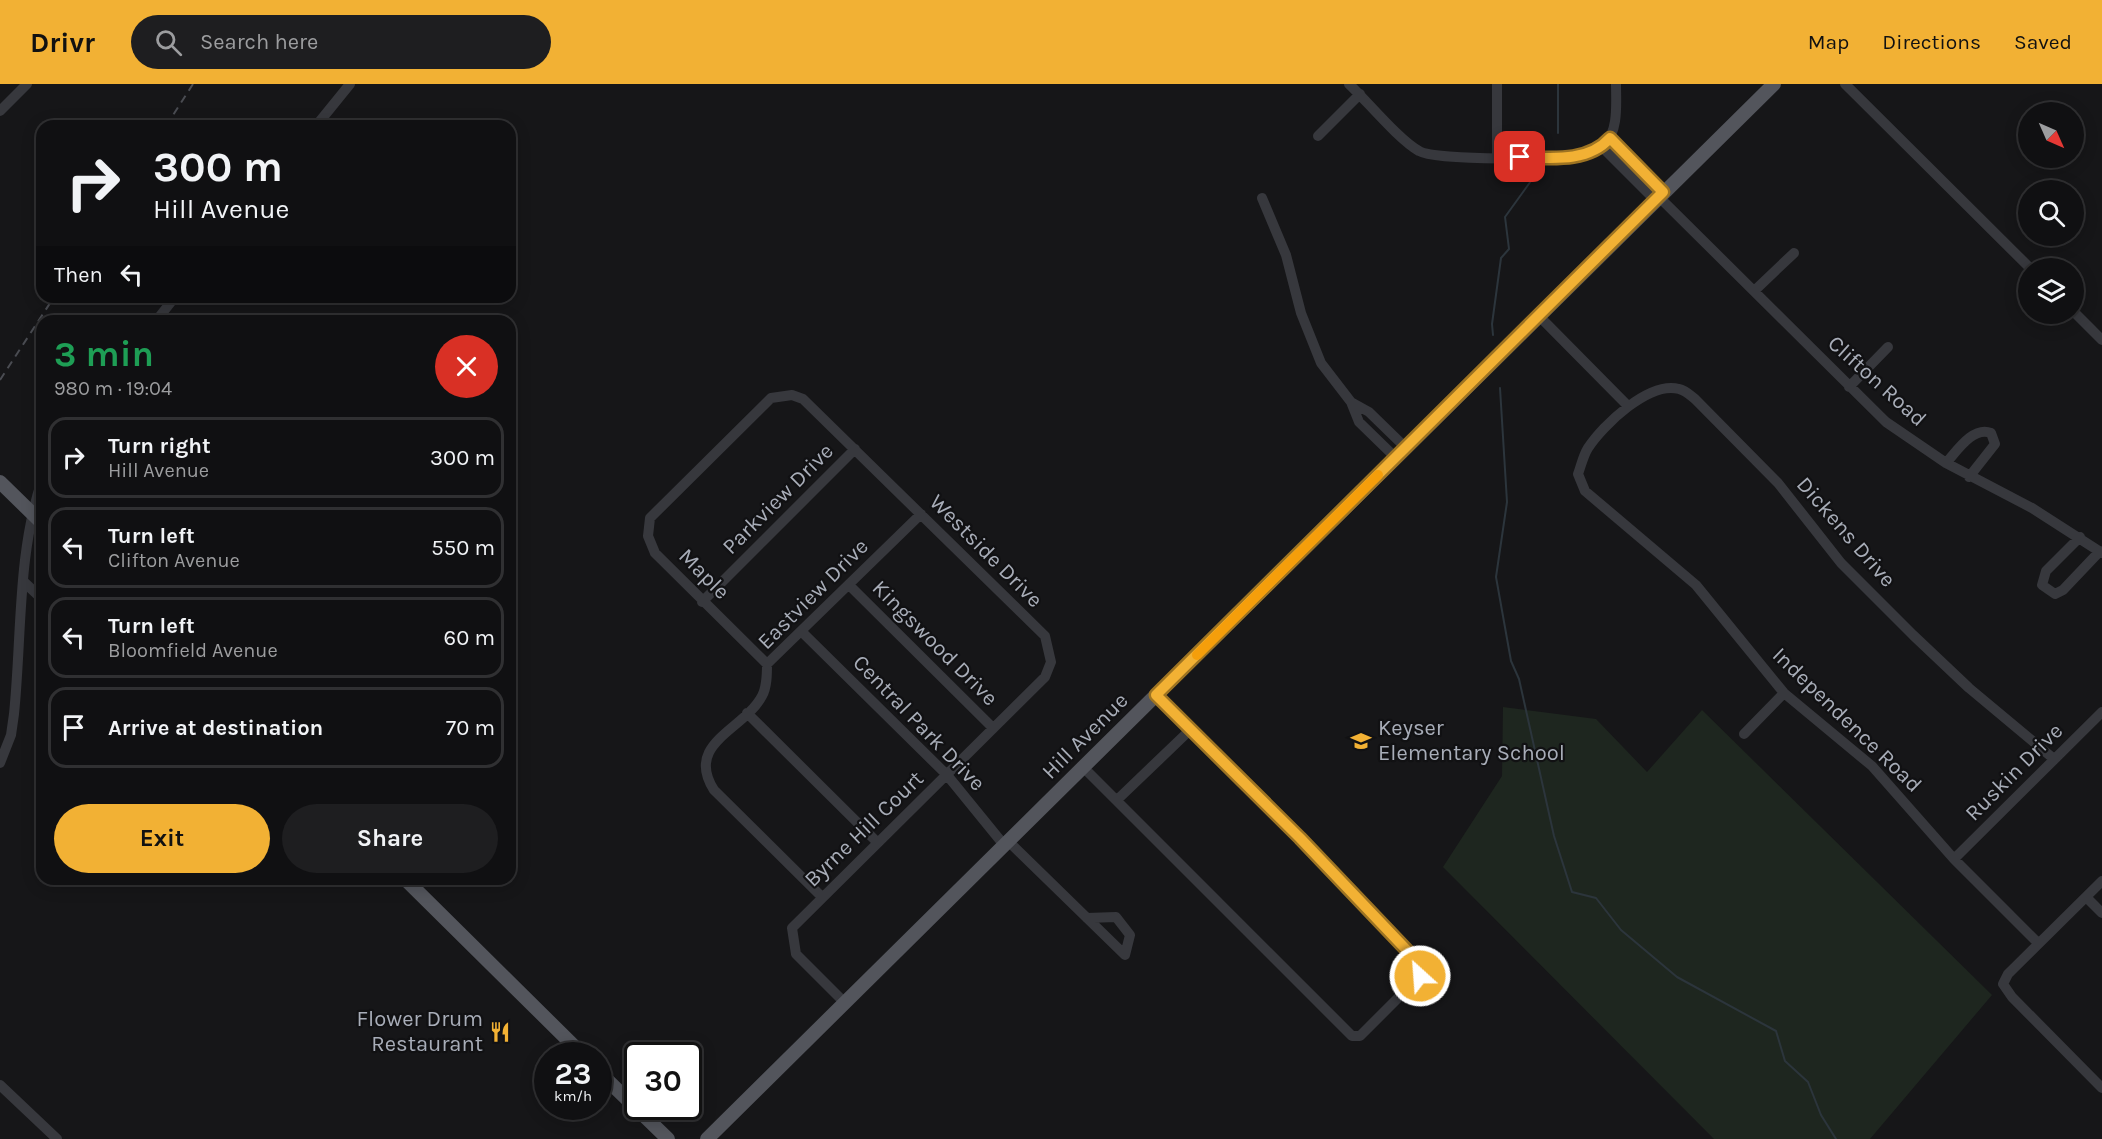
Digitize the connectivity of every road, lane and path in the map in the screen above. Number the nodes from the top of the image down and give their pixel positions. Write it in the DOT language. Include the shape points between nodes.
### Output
graph roads {
  1 [pos="27,84"];
  2 [pos="350,84"];
  3 [pos="1349,84"];
  4 [pos="1497,84"];
  5 [pos="1616,84"];
  6 [pos="1774,84"];
  7 [pos="1845,84"];
  8 [pos="1360,94"];
  9 [pos="0,111"];
  10 [pos="320,120"];
  11 [pos="1318,136"];
  12 [pos="1610,138"];
  13 [pos="1602,147"];
  14 [pos="1497,157"];
  15 [pos="1659,196"];
  16 [pos="1262,198"];
  17 [pos="1794,253"];
  18 [pos="2020,258"];
  19 [pos="1754,291"];
  20 [pos="170,303"];
  21 [pos="161,315"];
  22 [pos="1539,316"];
  23 [pos="2084,322"];
  24 [pos="2102,340"];
  25 [pos="1888,347"];
  26 [pos="1849,387"];
  27 [pos="810,406"];
  28 [pos="1628,406"];
  29 [pos="855,449"];
  30 [pos="1401,453"];
  31 [pos="1946,463"];
  32 [pos="1969,477"];
  33 [pos="0,482"];
  34 [pos="36,504"];
  35 [pos="921,514"];
  36 [pos="36,517"];
  37 [pos="2080,537"];
  38 [pos="2101,552"];
  39 [pos="23,581"];
  40 [pos="849,585"];
  41 [pos="36,593"];
  42 [pos="702,602"];
  43 [pos="802,632"];
  44 [pos="767,664"];
  45 [pos="1031,691"];
  46 [pos="1785,693"];
  47 [pos="1156,695"];
  48 [pos="2102,712"];
  49 [pos="747,713"];
  50 [pos="993,728"];
  51 [pos="1190,729"];
  52 [pos="1744,734"];
  53 [pos="2054,759"];
  54 [pos="0,764"];
  55 [pos="1083,767"];
  56 [pos="947,775"];
  57 [pos="1117,800"];
  58 [pos="877,842"];
  59 [pos="1006,843"];
  60 [pos="1954,859"];
  61 [pos="411,885"];
  62 [pos="2100,887"];
  63 [pos="822,897"];
  64 [pos="2086,897"];
  65 [pos="2102,913"];
  66 [pos="1087,918"];
  67 [pos="2038,943"];
  68 [pos="845,1003"];
  69 [pos="570,1042"];
  70 [pos="0,1085"];
  71 [pos="612,1085"];
  72 [pos="2102,1088"];
  73 [pos="57,1139"];
  74 [pos="668,1139"];
  75 [pos="707,1139"];
  1 -- 9 [label="street"];
  2 -- 10 [label="street"];
  3 -- 8 [label="street"];
  4 -- 14 [label="street"];
  5 -- 12 [label="street" via="1616,112"];
  6 -- 15 [label="main road, Hill Avenue"];
  7 -- 18 [label="street"];
  8 -- 11 [label="street"];
  8 -- 14 [label="street" via="1419,152"];
  12 -- 13 [label="street"];
  12 -- 15 [label="street"];
  13 -- 14 [label="street" via="1588,154 1557,158"];
  13 -- 15 [label="street"];
  15 -- 19 [label="street, Clifton Road"];
  15 -- 22 [label="main road, Hill Avenue"];
  16 -- 30 [label="street" via="1286,255 1301,313 1322,363 1351,402 1359,422"];
  17 -- 19 [label="street"];
  19 -- 26 [label="street, Clifton Road"];
  20 -- 21 [label="street"];
  22 -- 28 [label="street"];
  22 -- 30 [label="main road, Hill Avenue"];
  23 -- 24 [label="street"];
  25 -- 26 [label="street"];
  26 -- 31 [label="street, Clifton Road" via="1886,422"];
  27 -- 29 [label="street, Westside Drive"];
  27 -- 42 [label="street, Maple" via="792,395 771,398 650,518 648,536 655,553"];
  28 -- 46 [label="street, Independence Road" via="1588,448 1578,474 1580,484 1696,585"];
  28 -- 53 [label="street, Dickens Drive" via="1667,388 1681,389 1695,399 1778,483 1841,563 1969,688"];
  29 -- 35 [label="street, Westside Drive"];
  29 -- 42 [label="street, Parkview Drive"];
  30 -- 47 [label="main road, Hill Avenue"];
  31 -- 32 [label="street, Clifton Road"];
  31 -- 32 [label="street" via="1976,433 1991,433 1995,444"];
  32 -- 37 [label="street, Clifton Road"];
  33 -- 36 [label="main road, bridge"];
  34 -- 39 [label="street"];
  35 -- 40 [label="street, Eastview Drive"];
  35 -- 45 [label="street, Westside Drive" via="1045,636 1051,662 1045,677"];
  37 -- 38 [label="street, Clifton Road"];
  37 -- 38 [label="street" via="2046,571 2042,585 2049,592 2063,590"];
  39 -- 41 [label="street"];
  39 -- 54 [label="street" via="14,714"];
  40 -- 43 [label="street, Eastview Drive"];
  40 -- 50 [label="street, Kingswood Drive"];
  42 -- 44 [label="street, Maple"];
  43 -- 44 [label="street, Eastview Drive"];
  43 -- 56 [label="street, Central Park Drive"];
  44 -- 49 [label="street, Eastview Drive" via="762,697"];
  45 -- 50 [label="street, Byrne Hill Court"];
  46 -- 52 [label="street"];
  46 -- 60 [label="street, Independence Road" via="1872,766"];
  47 -- 51 [label="street"];
  47 -- 55 [label="main road, Hill Avenue"];
  48 -- 53 [label="street, Ruskin Drive"];
  49 -- 58 [label="street"];
  49 -- 63 [label="street, Eastview Drive" via="711,748 704,762 706,778"];
  50 -- 56 [label="street, Byrne Hill Court"];
  51 -- 57 [label="street"];
  51 -- 57 [label="street" via="1420,964 1420,976 1360,1036 1352,1036"];
  53 -- 60 [label="street, Ruskin Drive"];
  55 -- 57 [label="street"];
  55 -- 59 [label="main road, Hill Avenue"];
  56 -- 58 [label="street, Byrne Hill Court"];
  56 -- 59 [label="street, Central Park Drive"];
  58 -- 63 [label="street, Byrne Hill Court"];
  59 -- 66 [label="street, Central Park Drive"];
  59 -- 68 [label="main road, Hill Avenue"];
  60 -- 67 [label="street, Independence Road"];
  61 -- 69 [label="main road"];
  62 -- 64 [label="street"];
  63 -- 68 [label="street, Byrne Hill Court" via="792,928 796,954"];
  64 -- 65 [label="street"];
  64 -- 67 [label="street"];
  67 -- 72 [label="street" via="2003,984 2012,998"];
  68 -- 75 [label="main road, Hill Avenue"];
  70 -- 73 [label="street"];
  71 -- 74 [label="main road"];
}
